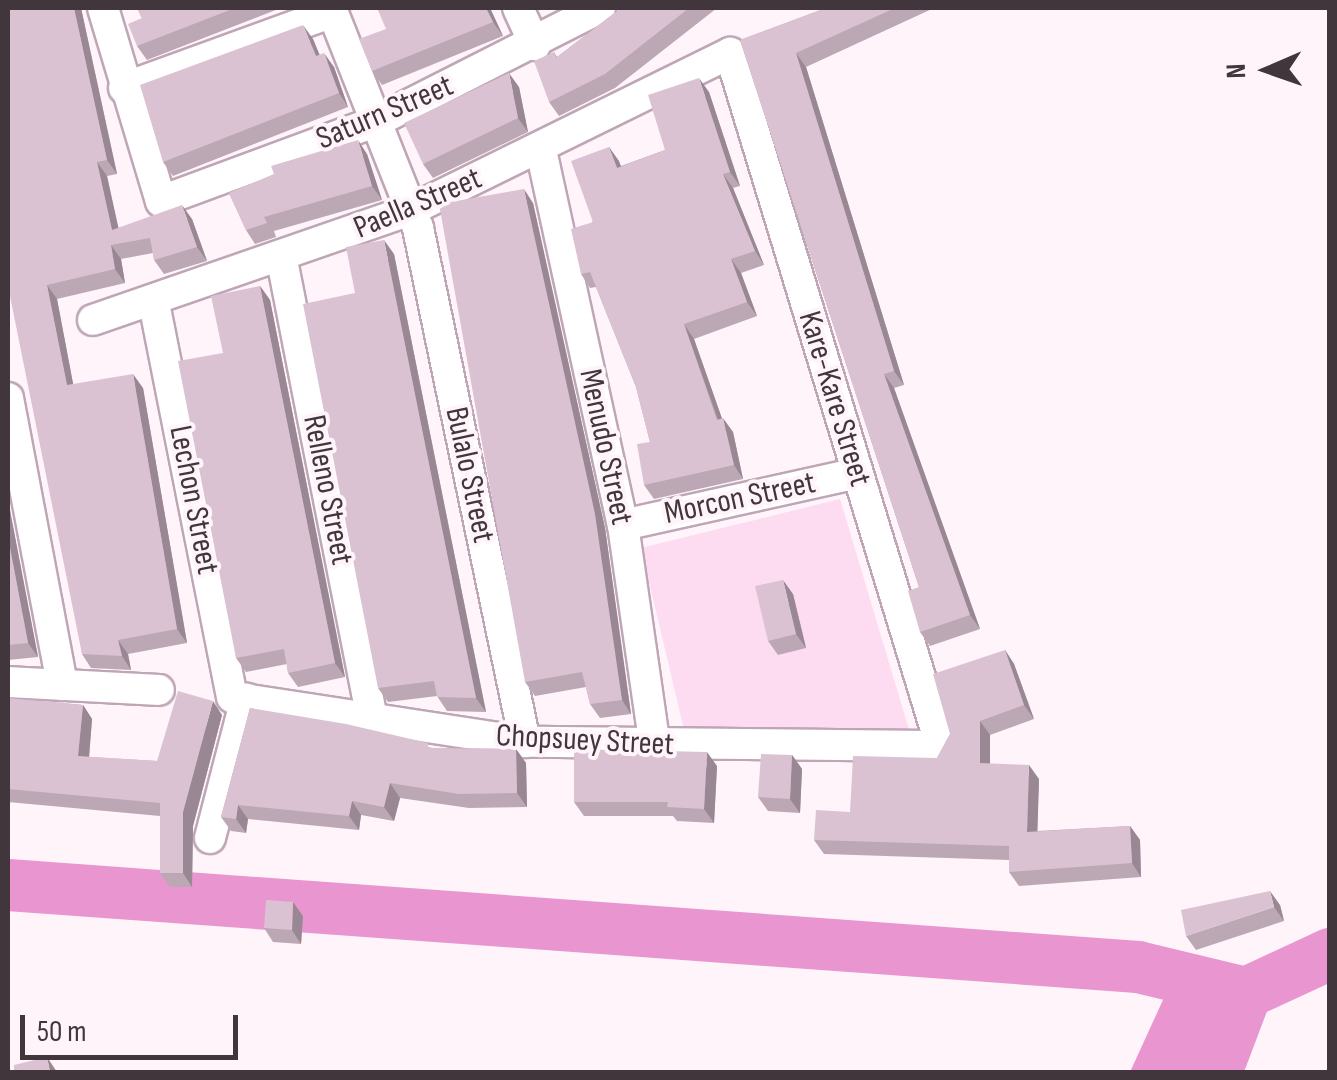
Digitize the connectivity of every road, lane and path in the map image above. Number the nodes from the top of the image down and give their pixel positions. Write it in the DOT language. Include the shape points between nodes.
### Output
graph roads {
  1 [pos="103,8"];
  2 [pos="518,8"];
  3 [pos="600,8"];
  4 [pos="332,10"];
  5 [pos="535,45"];
  6 [pos="730,52"];
  7 [pos="124,88"];
  8 [pos="377,121"];
  9 [pos="540,150"];
  10 [pos="410,210"];
  11 [pos="282,260"];
  12 [pos="154,304"];
  13 [pos="93,320"];
  14 [pos="8,398"];
  15 [pos="856,473"];
  16 [pos="623,525"];
  17 [pos="8,682"];
  18 [pos="62,685"];
  19 [pos="159,690"];
  20 [pos="239,698"];
  21 [pos="372,720"];
  22 [pos="525,742"];
  23 [pos="655,746"];
  24 [pos="941,746"];
  25 [pos="210,838"];
  1 -- 7 [label="street"];
  2 -- 5 [label="street"];
  3 -- 5 [label="street, Saturn Street"];
  4 -- 7 [label="street"];
  4 -- 8 [label="street, Bulalo Street"];
  5 -- 8 [label="street, Saturn Street"];
  6 -- 9 [label="street, Paella Street"];
  6 -- 15 [label="street, Kare-Kare Street"];
  7 -- 8 [label="street, Saturn Street" via="161,201"];
  8 -- 10 [label="street, Bulalo Street"];
  9 -- 10 [label="street, Paella Street"];
  9 -- 16 [label="street, Menudo Street"];
  10 -- 11 [label="street, Paella Street"];
  10 -- 22 [label="street, Bulalo Street"];
  11 -- 12 [label="street, Paella Street"];
  11 -- 21 [label="street, Relleno Street"];
  12 -- 13 [label="street, Paella Street"];
  12 -- 20 [label="street, Lechon Street"];
  14 -- 18 [label="street"];
  15 -- 16 [label="street, Morcon Street"];
  15 -- 24 [label="street, Kare-Kare Street"];
  16 -- 23 [label="street, Menudo Street"];
  17 -- 18 [label="street"];
  18 -- 19 [label="street"];
  20 -- 21 [label="street, Chopsuey Street"];
  20 -- 25 [label="street"];
  21 -- 22 [label="street, Chopsuey Street"];
  22 -- 23 [label="street, Chopsuey Street"];
  23 -- 24 [label="street, Chopsuey Street"];
}
